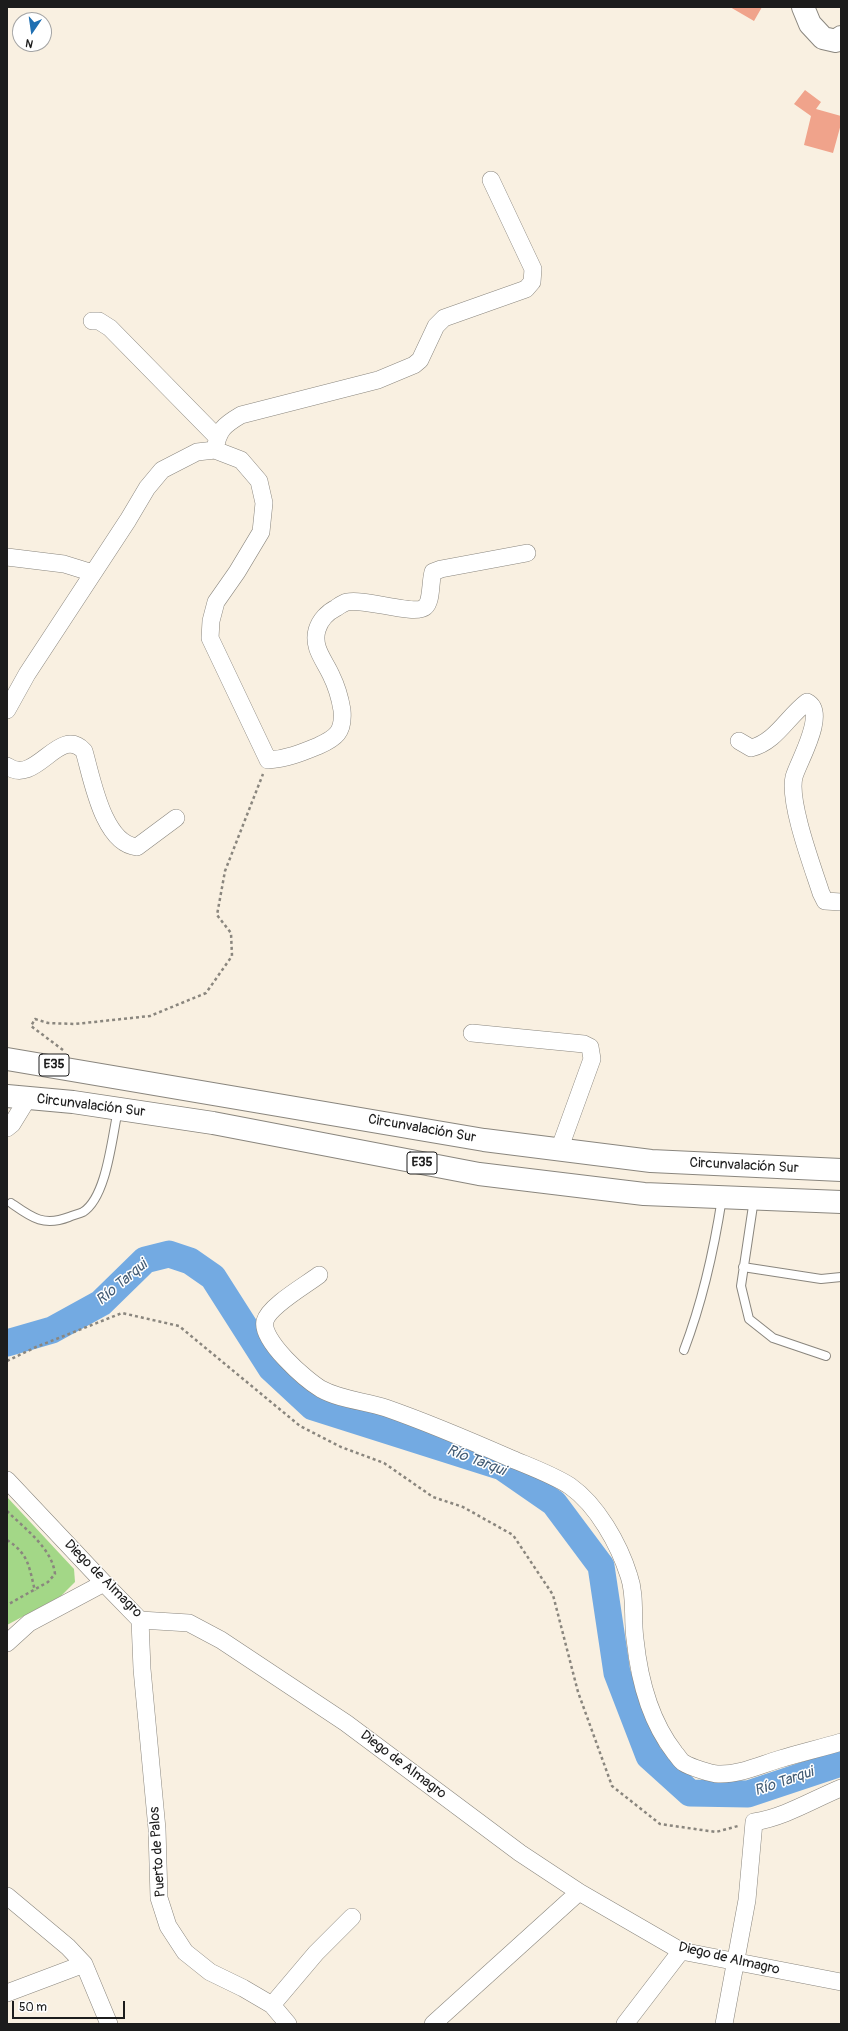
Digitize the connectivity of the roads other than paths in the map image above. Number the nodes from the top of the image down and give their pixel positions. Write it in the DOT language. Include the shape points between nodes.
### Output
graph roads {
  1 [pos="803,7"];
  2 [pos="841,38"];
  3 [pos="491,180"];
  4 [pos="92,321"];
  5 [pos="216,443"];
  6 [pos="527,553"];
  7 [pos="7,557"];
  8 [pos="93,573"];
  9 [pos="7,710"];
  10 [pos="739,741"];
  11 [pos="7,766"];
  12 [pos="176,818"];
  13 [pos="841,902"];
  14 [pos="472,1033"];
  15 [pos="7,1059"];
  16 [pos="7,1096"];
  17 [pos="28,1098"];
  18 [pos="119,1109"];
  19 [pos="7,1128"];
  20 [pos="559,1150"];
  21 [pos="841,1170"];
  22 [pos="722,1197"];
  23 [pos="754,1198"];
  24 [pos="841,1202"];
  25 [pos="10,1203"];
  26 [pos="744,1267"];
  27 [pos="319,1275"];
  28 [pos="841,1277"];
  29 [pos="684,1350"];
  30 [pos="826,1356"];
  31 [pos="7,1480"];
  32 [pos="104,1583"];
  33 [pos="140,1620"];
  34 [pos="7,1643"];
  35 [pos="841,1742"];
  36 [pos="841,1788"];
  37 [pos="579,1892"];
  38 [pos="7,1896"];
  39 [pos="352,1917"];
  40 [pos="681,1951"];
  41 [pos="734,1962"];
  42 [pos="84,1964"];
  43 [pos="841,1982"];
  44 [pos="7,1993"];
  45 [pos="272,2005"];
  46 [pos="282,2022"];
  47 [pos="109,2024"];
  48 [pos="433,2024"];
  49 [pos="625,2024"];
  50 [pos="724,2024"];
  1 -- 2 [label="main road" via="810,24 823,38 836,41"];
  3 -- 5 [label="street" via="533,269 532,282 526,289 444,318 436,326 420,360 414,365 378,380 241,415 226,424"];
  4 -- 5 [label="street" via="99,321 110,328"];
  5 -- 6 [label="street" via="241,460 259,481 264,503 261,532 216,602 210,638 268,760 298,755 333,739 342,728 340,696 316,643 317,630 327,612 346,602 409,610 423,609 429,595 433,572"];
  5 -- 8 [label="street" via="162,470 147,488"];
  7 -- 8 [label="street" via="64,564"];
  8 -- 9 [label="street" via="27,674"];
  10 -- 13 [label="street" via="750,748 759,746 775,735 800,707 807,702 812,705 812,728 794,778 800,827 825,901"];
  11 -- 12 [label="street" via="14,771 27,770 59,747 73,744 80,747 84,751 104,819 119,839 128,846 137,847"];
  14 -- 20 [label="street" via="584,1044 590,1047 592,1059"];
  15 -- 20 [label="main road, Circunvalación Sur / E35" via="476,1139"];
  16 -- 17 [label="main road, Circunvalación Sur / E35"];
  17 -- 18 [label="main road, Circunvalación Sur / E35"];
  17 -- 19 [label="street"];
  18 -- 22 [label="main road, Circunvalación Sur / E35" via="212,1123 479,1174 644,1194"];
  18 -- 25 [label="lane" via="106,1171 95,1198 84,1211 65,1219 44,1222 32,1218"];
  20 -- 21 [label="main road, Circunvalación Sur / E35" via="651,1161"];
  22 -- 23 [label="main road, Circunvalación Sur / E35"];
  22 -- 29 [label="lane" via="712,1257 696,1318"];
  23 -- 24 [label="main road, Circunvalación Sur / E35"];
  23 -- 26 [label="lane"];
  26 -- 28 [label="lane" via="821,1279"];
  26 -- 30 [label="lane" via="741,1286 749,1320 773,1338"];
  27 -- 35 [label="street" via="271,1310 265,1321 265,1332 295,1368 320,1389 340,1397 383,1407 479,1444 568,1485 586,1498 600,1517 630,1577 635,1607 634,1635 638,1664 649,1703 665,1740 683,1763 718,1774 741,1771"];
  31 -- 32 [label="street, Diego de Almagro"];
  32 -- 33 [label="street, Diego de Almagro"];
  32 -- 34 [label="street" via="29,1623"];
  33 -- 37 [label="street, Diego de Almagro" via="189,1623 222,1640 346,1722 520,1853"];
  33 -- 45 [label="street, Puerto de Palos" via="160,1898 168,1926 185,1952 210,1972"];
  36 -- 41 [label="street" via="789,1812 754,1822 747,1900"];
  37 -- 40 [label="street, Diego de Almagro"];
  37 -- 48 [label="street"];
  38 -- 42 [label="street" via="68,1947"];
  39 -- 45 [label="street" via="316,1953"];
  40 -- 41 [label="street, Diego de Almagro"];
  40 -- 49 [label="street"];
  41 -- 43 [label="street, Diego de Almagro"];
  41 -- 50 [label="street"];
  42 -- 44 [label="street"];
  42 -- 47 [label="street"];
  45 -- 46 [label="street, Puerto de Palos"];
}
